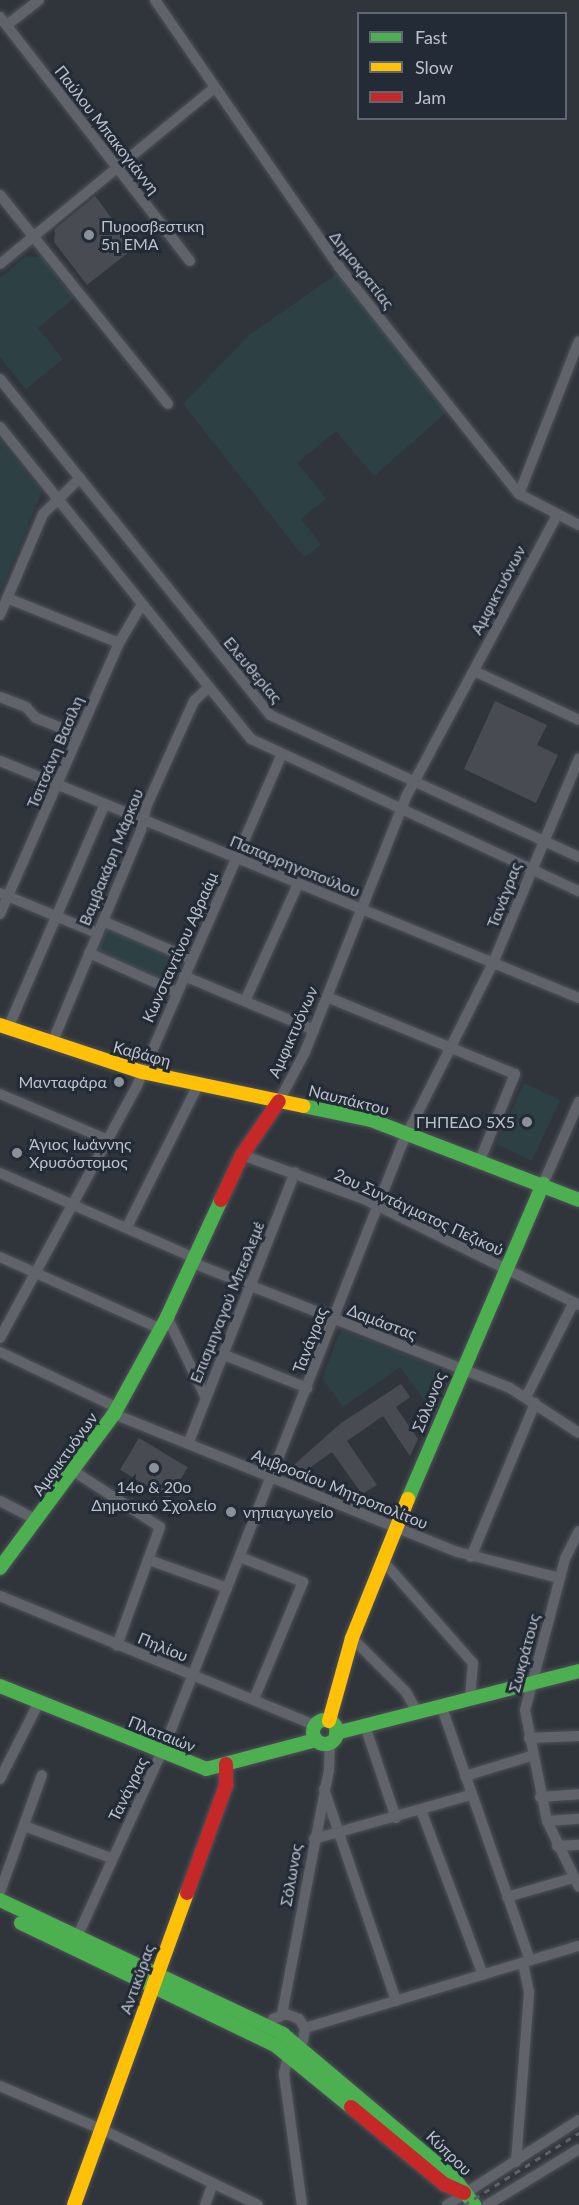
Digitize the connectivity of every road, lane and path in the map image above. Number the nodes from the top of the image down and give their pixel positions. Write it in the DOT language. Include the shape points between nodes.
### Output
graph roads {
  1 [pos="39,0"];
  2 [pos="155,0"];
  3 [pos="4,21"];
  4 [pos="214,88"];
  5 [pos="118,167"];
  6 [pos="0,195"];
  7 [pos="33,237"];
  8 [pos="190,261"];
  9 [pos="0,264"];
  10 [pos="579,341"];
  11 [pos="0,379"];
  12 [pos="168,404"];
  13 [pos="0,427"];
  14 [pos="80,478"];
  15 [pos="519,494"];
  16 [pos="57,497"];
  17 [pos="557,515"];
  18 [pos="579,525"];
  19 [pos="8,598"];
  20 [pos="142,604"];
  21 [pos="0,615"];
  22 [pos="119,643"];
  23 [pos="474,670"];
  24 [pos="208,688"];
  25 [pos="0,697"];
  26 [pos="579,720"];
  27 [pos="79,735"];
  28 [pos="281,756"];
  29 [pos="579,758"];
  30 [pos="0,761"];
  31 [pos="414,782"];
  32 [pos="58,785"];
  33 [pos="105,804"];
  34 [pos="400,811"];
  35 [pos="144,820"];
  36 [pos="542,841"];
  37 [pos="579,857"];
  38 [pos="235,858"];
  39 [pos="531,868"];
  40 [pos="298,884"];
  41 [pos="579,891"];
  42 [pos="4,895"];
  43 [pos="362,910"];
  44 [pos="0,914"];
  45 [pos="56,916"];
  46 [pos="103,921"];
  47 [pos="98,933"];
  48 [pos="89,953"];
  49 [pos="191,959"];
  50 [pos="493,963"];
  51 [pos="184,976"];
  52 [pos="176,992"];
  53 [pos="327,997"];
  54 [pos="579,998"];
  55 [pos="245,1002"];
  56 [pos="4,1026"];
  57 [pos="314,1030"];
  58 [pos="52,1043"];
  59 [pos="451,1047"];
  60 [pos="142,1072"];
  61 [pos="198,1085"];
  62 [pos="0,1094"];
  63 [pos="279,1101"];
  64 [pos="579,1102"];
  65 [pos="574,1126"];
  66 [pos="408,1133"];
  67 [pos="108,1140"];
  68 [pos="242,1155"];
  69 [pos="480,1160"];
  70 [pos="295,1172"];
  71 [pos="0,1173"];
  72 [pos="543,1184"];
  73 [pos="579,1200"];
  74 [pos="73,1203"];
  75 [pos="377,1207"];
  76 [pos="127,1227"];
  77 [pos="0,1257"];
  78 [pos="194,1260"];
  79 [pos="506,1269"];
  80 [pos="34,1272"];
  81 [pos="250,1286"];
  82 [pos="576,1304"];
  83 [pos="333,1319"];
  84 [pos="164,1323"];
  85 [pos="0,1338"];
  86 [pos="0,1352"];
  87 [pos="222,1354"];
  88 [pos="460,1369"];
  89 [pos="308,1388"];
  90 [pos="205,1396"];
  91 [pos="526,1396"];
  92 [pos="535,1403"];
  93 [pos="116,1411"];
  94 [pos="579,1433"];
  95 [pos="188,1444"];
  96 [pos="75,1472"];
  97 [pos="273,1478"];
  98 [pos="0,1501"];
  99 [pos="37,1520"];
  100 [pos="396,1528"];
  101 [pos="579,1531"];
  102 [pos="240,1557"];
  103 [pos="471,1557"];
  104 [pos="148,1560"];
  105 [pos="383,1561"];
  106 [pos="0,1568"];
  107 [pos="559,1578"];
  108 [pos="226,1588"];
  109 [pos="0,1596"];
  110 [pos="352,1638"];
  111 [pos="117,1645"];
  112 [pos="579,1671"];
  113 [pos="193,1676"];
  114 [pos="535,1682"];
  115 [pos="0,1686"];
  116 [pos="470,1698"];
  117 [pos="255,1699"];
  118 [pos="39,1702"];
  119 [pos="441,1705"];
  120 [pos="417,1712"];
  121 [pos="315,1725"];
  122 [pos="365,1726"];
  123 [pos="328,1734"];
  124 [pos="579,1736"];
  125 [pos="529,1738"];
  126 [pos="162,1752"];
  127 [pos="531,1756"];
  128 [pos="226,1764"];
  129 [pos="42,1775"];
  130 [pos="465,1776"];
  131 [pos="0,1779"];
  132 [pos="324,1789"];
  133 [pos="579,1794"];
  134 [pos="471,1795"];
  135 [pos="540,1797"];
  136 [pos="421,1810"];
  137 [pos="396,1818"];
  138 [pos="579,1819"];
  139 [pos="547,1821"];
  140 [pos="24,1826"];
  141 [pos="342,1833"];
  142 [pos="314,1839"];
  143 [pos="579,1845"];
  144 [pos="557,1846"];
  145 [pos="111,1858"];
  146 [pos="576,1882"];
  147 [pos="0,1892"];
  148 [pos="507,1897"];
  149 [pos="0,1900"];
  150 [pos="0,1912"];
  151 [pos="77,1937"];
  152 [pos="579,1946"];
  153 [pos="527,1961"];
  154 [pos="483,1975"];
  155 [pos="154,1981"];
  156 [pos="396,2001"];
  157 [pos="282,2014"];
  158 [pos="268,2026"];
  159 [pos="305,2028"];
  160 [pos="270,2042"];
  161 [pos="294,2050"];
  162 [pos="0,2086"];
  163 [pos="579,2120"];
  164 [pos="101,2129"];
  165 [pos="579,2149"];
  166 [pos="516,2162"];
  167 [pos="213,2183"];
  168 [pos="465,2193"];
  169 [pos="74,2205"];
  170 [pos="205,2205"];
  171 [pos="258,2205"];
  172 [pos="302,2205"];
  173 [pos="447,2205"];
  174 [pos="474,2205"];
  175 [pos="487,2205"];
  1 -- 3 [label="street"];
  2 -- 4 [label="street, Δημοκρατίας"];
  3 -- 5 [label="street, Παύλου Μπακογιάννη"];
  4 -- 5 [label="street"];
  4 -- 15 [label="street, Δημοκρατίας" via="339,267"];
  5 -- 7 [label="street"];
  5 -- 8 [label="street, Παύλου Μπακογιάννη"];
  6 -- 7 [label="street"];
  7 -- 9 [label="street"];
  7 -- 12 [label="street"];
  10 -- 15 [label="street"];
  11 -- 14 [label="street, Ελευθερίας"];
  13 -- 16 [label="street"];
  14 -- 16 [label="street"];
  14 -- 31 [label="street, Ελευθερίας" via="270,715"];
  15 -- 17 [label="street, Δημοκρατίας"];
  16 -- 19 [label="street" via="43,514"];
  16 -- 20 [label="street"];
  17 -- 18 [label="street, Δημοκρατίας"];
  17 -- 23 [label="street, Αμφικτυόνων"];
  19 -- 21 [label="street"];
  19 -- 22 [label="street"];
  20 -- 22 [label="street, Τσιτσάνη Βασίλη"];
  20 -- 24 [label="street"];
  22 -- 27 [label="street, Τσιτσάνη Βασίλη"];
  23 -- 26 [label="street"];
  23 -- 31 [label="street, Αμφικτυόνων"];
  24 -- 28 [label="street" via="251,739"];
  24 -- 35 [label="street, Βαμβακάρη Μάρκου" via="194,702"];
  25 -- 27 [label="street"];
  27 -- 32 [label="street, Τσιτσάνη Βασίλη"];
  28 -- 34 [label="street"];
  28 -- 38 [label="street, Κωνσταντίνου Αβραάμ"];
  29 -- 36 [label="street, Τανάγρας"];
  30 -- 32 [label="street, Παπαρρηγοπούλου"];
  31 -- 34 [label="street, Αμφικτυόνων"];
  31 -- 36 [label="street, Ελευθερίας"];
  32 -- 33 [label="street, Παπαρρηγοπούλου"];
  32 -- 42 [label="street, Τσιτσάνη Βασίλη"];
  33 -- 35 [label="street, Παπαρρηγοπούλου"];
  33 -- 45 [label="street"];
  34 -- 39 [label="street"];
  34 -- 43 [label="street, Αμφικτυόνων"];
  35 -- 38 [label="street, Παπαρρηγοπούλου"];
  35 -- 46 [label="street, Βαμβακάρη Μάρκου"];
  36 -- 37 [label="street, Ελευθερίας"];
  36 -- 39 [label="street, Τανάγρας"];
  38 -- 40 [label="street, Παπαρρηγοπούλου"];
  38 -- 49 [label="street, Κωνσταντίνου Αβραάμ"];
  39 -- 41 [label="street"];
  39 -- 50 [label="street, Τανάγρας"];
  40 -- 43 [label="street, Παπαρρηγοπούλου"];
  40 -- 55 [label="street"];
  42 -- 44 [label="street, Τσιτσάνη Βασίλη"];
  42 -- 45 [label="street"];
  43 -- 50 [label="street, Παπαρρηγοπούλου"];
  43 -- 53 [label="street, Αμφικτυόνων"];
  45 -- 47 [label="street"];
  45 -- 56 [label="street"];
  46 -- 47 [label="street, Βαμβακάρη Μάρκου"];
  46 -- 49 [label="street"];
  47 -- 48 [label="street, Βαμβακάρη Μάρκου"];
  48 -- 52 [label="street"];
  48 -- 58 [label="street, Βαμβακάρη Μάρκου"];
  49 -- 51 [label="street, Κωνσταντίνου Αβραάμ"];
  50 -- 54 [label="street, Παπαρρηγοπούλου"];
  50 -- 59 [label="street, Τανάγρας"];
  51 -- 52 [label="street, Κωνσταντίνου Αβραάμ"];
  51 -- 55 [label="street"];
  52 -- 60 [label="street, Κωνσταντίνου Αβραάμ"];
  53 -- 57 [label="street, Αμφικτυόνων"];
  53 -- 59 [label="street"];
  55 -- 57 [label="street"];
  56 -- 58 [label="street, Καβάφη"];
  57 -- 63 [label="street, Αμφικτυόνων"];
  58 -- 60 [label="street, Καβάφη"];
  59 -- 66 [label="street, Τανάγρας"];
  59 -- 69 [label="street" via="517,1076"];
  60 -- 61 [label="street, Καβάφη"];
  60 -- 67 [label="street, Κωνσταντίνου Αβραάμ"];
  61 -- 63 [label="street, Καβάφη"];
  61 -- 76 [label="street"];
  62 -- 67 [label="street"];
  63 -- 66 [label="street, Ναυπάκτου" via="353,1115"];
  63 -- 68 [label="street, Αμφικτυόνων"];
  64 -- 65 [label="street, Σόλωνος"];
  65 -- 72 [label="street, Σόλωνος"];
  66 -- 69 [label="street, Ναυπάκτου"];
  66 -- 75 [label="street, Τανάγρας"];
  67 -- 74 [label="street, Κωνσταντίνου Αβραάμ"];
  68 -- 70 [label="street, 2ου Συντάγματος Πεζικού"];
  68 -- 78 [label="street, Αμφικτυόνων"];
  69 -- 72 [label="street, Ναυπάκτου"];
  70 -- 75 [label="street, 2ου Συντάγματος Πεζικού"];
  70 -- 81 [label="street, Επισμηναγού Μπεσλεμέ"];
  71 -- 74 [label="street, Δαμάστας"];
  72 -- 73 [label="street, Ναυπάκτου"];
  72 -- 79 [label="street, Σόλωνος"];
  74 -- 76 [label="street, Δαμάστας"];
  74 -- 80 [label="street, Κωνσταντίνου Αβραάμ"];
  75 -- 79 [label="street, 2ου Συντάγματος Πεζικού"];
  75 -- 83 [label="street, Τανάγρας"];
  76 -- 78 [label="street, Δαμάστας"];
  77 -- 80 [label="street"];
  78 -- 81 [label="street, Δαμάστας"];
  78 -- 84 [label="street, Αμφικτυόνων"];
  79 -- 82 [label="street, 2ου Συντάγματος Πεζικού"];
  79 -- 88 [label="street, Σόλωνος"];
  80 -- 84 [label="street"];
  80 -- 85 [label="street, Κωνσταντίνου Αβραάμ"];
  81 -- 83 [label="street, Δαμάστας"];
  81 -- 87 [label="street, Επισμηναγού Μπεσλεμέ"];
  82 -- 91 [label="street"];
  83 -- 88 [label="street, Δαμάστας"];
  83 -- 89 [label="street, Τανάγρας"];
  84 -- 90 [label="street"];
  84 -- 93 [label="street, Αμφικτυόνων"];
  86 -- 93 [label="street, Αμβροσίου Μητροπολίτου"];
  87 -- 89 [label="street"];
  87 -- 90 [label="street, Επισμηναγού Μπεσλεμέ"];
  88 -- 91 [label="street, Δαμάστας"];
  88 -- 100 [label="street, Σόλωνος"];
  89 -- 97 [label="street, Τανάγρας"];
  90 -- 95 [label="street, Επισμηναγού Μπεσλεμέ"];
  91 -- 92 [label="street, Δαμάστας"];
  92 -- 94 [label="street, Δαμάστας"];
  92 -- 103 [label="street"];
  93 -- 95 [label="street, Αμβροσίου Μητροπολίτου"];
  93 -- 96 [label="street, Αμφικτυόνων"];
  95 -- 97 [label="street, Αμβροσίου Μητροπολίτου"];
  96 -- 99 [label="street, Αμφικτυόνων"];
  96 -- 104 [label="street" via="160,1527"];
  97 -- 100 [label="street, Αμβροσίου Μητροπολίτου"];
  97 -- 102 [label="street, Τανάγρας"];
  98 -- 99 [label="street"];
  99 -- 106 [label="street, Αμφικτυόνων"];
  100 -- 103 [label="street, Αμβροσίου Μητροπολίτου"];
  100 -- 105 [label="street, Σόλωνος"];
  101 -- 107 [label="street, Σωκράτους"];
  102 -- 108 [label="street, Τανάγρας"];
  102 -- 117 [label="street" via="303,1582"];
  103 -- 107 [label="street, Αμβροσίου Μητροπολίτου"];
  104 -- 108 [label="street"];
  104 -- 111 [label="street"];
  105 -- 110 [label="street, Σόλωνος"];
  105 -- 116 [label="street" via="473,1663"];
  107 -- 114 [label="street, Σωκράτους"];
  108 -- 113 [label="street, Τανάγρας"];
  109 -- 111 [label="street, Πηλίου"];
  110 -- 120 [label="street" via="406,1692"];
  110 -- 123 [label="street, Σόλωνος"];
  111 -- 113 [label="street, Πηλίου"];
  112 -- 114 [label="street, Πλαταιών"];
  113 -- 117 [label="street, Πηλίου"];
  113 -- 126 [label="street, Τανάγρας"];
  114 -- 116 [label="street, Πλαταιών"];
  114 -- 125 [label="street, Σωκράτους" via="526,1706"];
  115 -- 118 [label="street, Πλαταιών"];
  116 -- 119 [label="street, Πλαταιών"];
  117 -- 121 [label="street, Πηλίου"];
  118 -- 126 [label="street, Πλαταιών"];
  118 -- 131 [label="street"];
  119 -- 120 [label="street, Πλαταιών"];
  119 -- 130 [label="street"];
  120 -- 122 [label="street, Πλαταιών"];
  121 -- 123 [label="street"];
  122 -- 123 [label="street, Πλαταιών"];
  122 -- 137 [label="street"];
  123 -- 128 [label="street, Πλαταιών"];
  123 -- 132 [label="street, Σόλωνος"];
  124 -- 125 [label="street"];
  125 -- 127 [label="street, Σωκράτους"];
  126 -- 128 [label="street, Πλαταιών" via="206,1768"];
  126 -- 145 [label="street, Τανάγρας"];
  127 -- 130 [label="street"];
  127 -- 135 [label="street, Σωκράτους"];
  128 -- 155 [label="street, Αντικύρας" via="226,1785"];
  129 -- 140 [label="street"];
  130 -- 134 [label="street"];
  132 -- 141 [label="street"];
  132 -- 142 [label="street, Σόλωνος"];
  133 -- 135 [label="street"];
  134 -- 136 [label="street"];
  134 -- 148 [label="street"];
  135 -- 139 [label="street, Σωκράτους"];
  136 -- 137 [label="street"];
  136 -- 154 [label="street"];
  137 -- 141 [label="street"];
  138 -- 139 [label="street"];
  139 -- 144 [label="street, Σωκράτους"];
  140 -- 145 [label="street"];
  140 -- 147 [label="street"];
  141 -- 142 [label="street"];
  141 -- 156 [label="street"];
  142 -- 157 [label="street, Σόλωνος"];
  143 -- 144 [label="street"];
  144 -- 146 [label="street, Σωκράτους"];
  145 -- 151 [label="street, Τανάγρας"];
  146 -- 148 [label="street"];
  148 -- 153 [label="street"];
  149 -- 151 [label="street, Κύπρου"];
  150 -- 155 [label="street, Κύπρου"];
  151 -- 155 [label="street, Κύπρου"];
  152 -- 153 [label="street"];
  153 -- 154 [label="street"];
  153 -- 166 [label="street" via="529,1992"];
  154 -- 156 [label="street"];
  155 -- 158 [label="street, Κύπρου"];
  155 -- 160 [label="street, Κύπρου"];
  155 -- 164 [label="street, Αντικύρας"];
  156 -- 159 [label="street"];
  157 -- 158 [label="street"];
  157 -- 159 [label="street" via="297,2017"];
  158 -- 160 [label="street"];
  158 -- 161 [label="street, Κύπρου"];
  159 -- 161 [label="street"];
  160 -- 161 [label="street, Κύπρου"];
  161 -- 168 [label="street, Κύπρου" via="454,2178"];
  161 -- 172 [label="street" via="284,2080"];
  162 -- 164 [label="street"];
  163 -- 166 [label="street"];
  164 -- 167 [label="street"];
  164 -- 169 [label="street, Αντικύρας"];
  165 -- 175 [label="street"];
  166 -- 168 [label="street"];
  167 -- 170 [label="street"];
  167 -- 171 [label="street"];
  168 -- 173 [label="street"];
  168 -- 174 [label="street, Κύπρου"];
}
